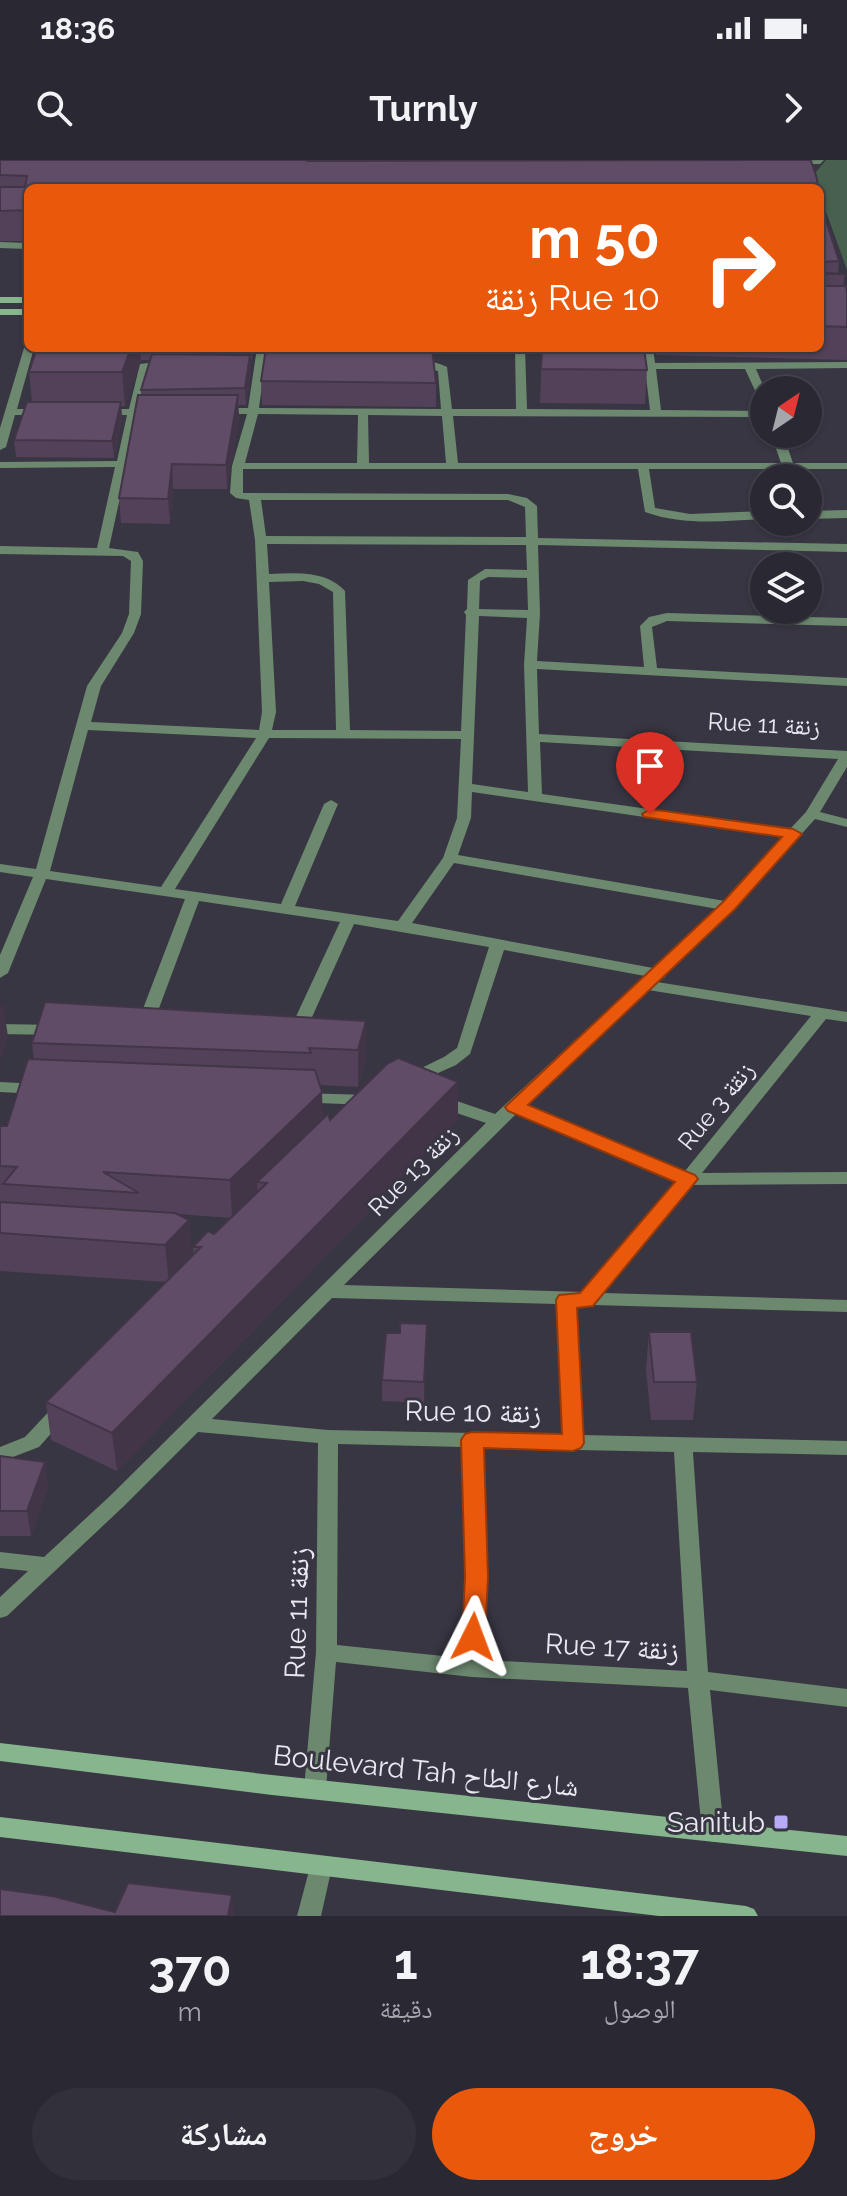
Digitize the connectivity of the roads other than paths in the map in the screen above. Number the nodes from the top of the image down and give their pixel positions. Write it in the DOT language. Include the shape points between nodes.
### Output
graph roads {
  1 [pos="777,161"];
  2 [pos="821,161"];
  3 [pos="808,170"];
  4 [pos="0,245"];
  5 [pos="24,246"];
  6 [pos="0,300"];
  7 [pos="24,300"];
  8 [pos="0,312"];
  9 [pos="24,312"];
  10 [pos="28,352"];
  11 [pos="261,352"];
  12 [pos="520,352"];
  13 [pos="648,352"];
  14 [pos="177,362"];
  15 [pos="246,362"];
  16 [pos="260,362"];
  17 [pos="276,363"];
  18 [pos="402,364"];
  19 [pos="749,365"];
  20 [pos="847,365"];
  21 [pos="648,366"];
  22 [pos="754,376"];
  23 [pos="208,411"];
  24 [pos="253,411"];
  25 [pos="10,412"];
  26 [pos="56,412"];
  27 [pos="87,412"];
  28 [pos="132,412"];
  29 [pos="163,412"];
  30 [pos="363,413"];
  31 [pos="447,414"];
  32 [pos="522,414"];
  33 [pos="656,414"];
  34 [pos="750,414"];
  35 [pos="0,447"];
  36 [pos="122,464"];
  37 [pos="452,464"];
  38 [pos="0,465"];
  39 [pos="363,465"];
  40 [pos="238,466"];
  41 [pos="750,466"];
  42 [pos="822,466"];
  43 [pos="847,466"];
  44 [pos="643,467"];
  45 [pos="255,498"];
  46 [pos="847,514"];
  47 [pos="750,515"];
  48 [pos="822,515"];
  49 [pos="261,540"];
  50 [pos="531,541"];
  51 [pos="847,548"];
  52 [pos="0,550"];
  53 [pos="102,551"];
  54 [pos="533,574"];
  55 [pos="262,578"];
  56 [pos="470,612"];
  57 [pos="534,614"];
  58 [pos="847,622"];
  59 [pos="530,665"];
  60 [pos="651,672"];
  61 [pos="847,682"];
  62 [pos="82,726"];
  63 [pos="265,734"];
  64 [pos="343,734"];
  65 [pos="467,735"];
  66 [pos="535,738"];
  67 [pos="847,755"];
  68 [pos="466,787"];
  69 [pos="535,798"];
  70 [pos="331,804"];
  71 [pos="812,814"];
  72 [pos="847,823"];
  73 [pos="793,834"];
  74 [pos="450,858"];
  75 [pos="0,868"];
  76 [pos="42,872"];
  77 [pos="166,891"];
  78 [pos="194,894"];
  79 [pos="729,906"];
  80 [pos="286,910"];
  81 [pos="349,918"];
  82 [pos="402,926"];
  83 [pos="498,944"];
  84 [pos="0,973"];
  85 [pos="653,980"];
  86 [pos="821,1014"];
  87 [pos="847,1017"];
  88 [pos="0,1029"];
  89 [pos="79,1031"];
  90 [pos="142,1033"];
  91 [pos="278,1036"];
  92 [pos="0,1087"];
  93 [pos="48,1089"];
  94 [pos="387,1091"];
  95 [pos="287,1097"];
  96 [pos="367,1100"];
  97 [pos="515,1107"];
  98 [pos="352,1116"];
  99 [pos="498,1121"];
  100 [pos="847,1178"];
  101 [pos="688,1179"];
  102 [pos="327,1291"];
  103 [pos="576,1300"];
  104 [pos="847,1306"];
  105 [pos="74,1398"];
  106 [pos="194,1424"];
  107 [pos="328,1437"];
  108 [pos="472,1440"];
  109 [pos="573,1443"];
  110 [pos="683,1446"];
  111 [pos="847,1448"];
  112 [pos="0,1455"];
  113 [pos="0,1560"];
  114 [pos="47,1565"];
  115 [pos="0,1610"];
  116 [pos="326,1652"];
  117 [pos="472,1668"];
  118 [pos="698,1680"];
  119 [pos="847,1698"];
  120 [pos="0,1752"];
  121 [pos="315,1789"];
  122 [pos="0,1827"];
  123 [pos="713,1832"];
  124 [pos="847,1846"];
  125 [pos="321,1867"];
  126 [pos="309,1916"];
  127 [pos="746,1916"];
  1 -- 2 [label="street"];
  2 -- 3 [label="street"];
  4 -- 5 [label="street"];
  6 -- 7 [label="street"];
  8 -- 9 [label="street"];
  10 -- 25 [label="street"];
  11 -- 16 [label="street"];
  12 -- 32 [label="street"];
  13 -- 21 [label="street"];
  14 -- 28 [label="street" via="144,366"];
  15 -- 16 [label="street"];
  16 -- 17 [label="street"];
  16 -- 24 [label="street"];
  18 -- 31 [label="street" via="443,369"];
  19 -- 20 [label="street"];
  19 -- 21 [label="street"];
  19 -- 22 [label="street"];
  21 -- 33 [label="street"];
  23 -- 24 [label="street"];
  24 -- 30 [label="street"];
  24 -- 40 [label="street"];
  25 -- 26 [label="street"];
  25 -- 35 [label="street"];
  27 -- 28 [label="street"];
  28 -- 29 [label="street"];
  28 -- 36 [label="street"];
  30 -- 31 [label="street"];
  30 -- 39 [label="street"];
  31 -- 32 [label="street"];
  31 -- 37 [label="street"];
  32 -- 33 [label="street"];
  33 -- 34 [label="street"];
  36 -- 38 [label="street"];
  36 -- 53 [label="street"];
  37 -- 39 [label="street"];
  37 -- 44 [label="street"];
  39 -- 40 [label="street"];
  40 -- 45 [label="street" via="236,493"];
  41 -- 44 [label="street"];
  42 -- 43 [label="street"];
  44 -- 47 [label="street" via="649,510 679,516"];
  45 -- 49 [label="street"];
  45 -- 50 [label="street" via="515,498 531,506"];
  46 -- 48 [label="street"];
  49 -- 50 [label="street"];
  49 -- 55 [label="street"];
  50 -- 51 [label="street"];
  50 -- 54 [label="street"];
  52 -- 53 [label="street"];
  53 -- 62 [label="street" via="134,555 135,614 94,686"];
  54 -- 56 [label="street" via="478,575"];
  54 -- 57 [label="street"];
  55 -- 63 [label="street" via="269,712"];
  55 -- 64 [label="street" via="320,580 339,591"];
  56 -- 57 [label="street"];
  56 -- 65 [label="street"];
  57 -- 59 [label="street"];
  58 -- 60 [label="street" via="653,620 646,626"];
  59 -- 60 [label="street"];
  59 -- 66 [label="street"];
  60 -- 61 [label="street"];
  62 -- 63 [label="street"];
  62 -- 76 [label="street"];
  63 -- 64 [label="street"];
  63 -- 77 [label="street"];
  64 -- 65 [label="street"];
  65 -- 68 [label="street"];
  66 -- 67 [label="street, Rue 11 زنقة"];
  66 -- 69 [label="street"];
  67 -- 71 [label="street, Rue 13 زنقة"];
  68 -- 69 [label="street"];
  68 -- 74 [label="street" via="464,818"];
  69 -- 73 [label="street"];
  70 -- 80 [label="street"];
  71 -- 72 [label="street"];
  71 -- 73 [label="street, Rue 13 زنقة"];
  73 -- 79 [label="street, Rue 13 زنقة"];
  74 -- 79 [label="street"];
  74 -- 82 [label="street"];
  75 -- 76 [label="street"];
  76 -- 77 [label="street"];
  76 -- 84 [label="street"];
  77 -- 78 [label="street"];
  78 -- 80 [label="street"];
  78 -- 90 [label="street"];
  79 -- 85 [label="street, Rue 13 زنقة"];
  80 -- 81 [label="street"];
  81 -- 82 [label="street"];
  81 -- 91 [label="street" via="300,1026"];
  82 -- 83 [label="street"];
  83 -- 85 [label="street"];
  83 -- 99 [label="street" via="464,1050 397,1086"];
  85 -- 86 [label="street"];
  85 -- 97 [label="street, Rue 13 زنقة"];
  86 -- 87 [label="street"];
  86 -- 101 [label="street, Rue 3 زنقة"];
  88 -- 89 [label="street"];
  92 -- 93 [label="street"];
  94 -- 96 [label="street"];
  95 -- 96 [label="street"];
  96 -- 98 [label="street"];
  97 -- 99 [label="street, Rue 13 زنقة"];
  97 -- 101 [label="street"];
  99 -- 102 [label="street, Rue 13 زنقة"];
  100 -- 101 [label="street"];
  101 -- 103 [label="street, Rue 3 زنقة"];
  102 -- 103 [label="street"];
  102 -- 106 [label="street, Rue 13 زنقة"];
  103 -- 104 [label="street"];
  103 -- 109 [label="street"];
  105 -- 112 [label="street" via="32,1442"];
  106 -- 107 [label="street, Rue 10 زنقة"];
  106 -- 114 [label="street, Rue 13 زنقة"];
  107 -- 108 [label="street, Rue 10 زنقة"];
  107 -- 116 [label="street, Rue 11 زنقة"];
  108 -- 109 [label="street, Rue 10 زنقة"];
  108 -- 117 [label="street"];
  109 -- 110 [label="street, Rue 10 زنقة"];
  110 -- 111 [label="street, Rue 10 زنقة"];
  110 -- 118 [label="street"];
  113 -- 114 [label="street"];
  114 -- 115 [label="street, Rue 13 زنقة"];
  116 -- 117 [label="street, Rue 17 زنقة"];
  116 -- 121 [label="street, Rue 11 زنقة"];
  117 -- 118 [label="street, Rue 17 زنقة"];
  118 -- 119 [label="street, Rue 17 زنقة"];
  118 -- 123 [label="street"];
  120 -- 121 [label="street, Boulevard Tah شارع الطاح"];
  121 -- 123 [label="street, Boulevard Tah شارع الطاح"];
  122 -- 125 [label="street"];
  123 -- 124 [label="street, Boulevard Tah شارع الطاح"];
  125 -- 126 [label="street"];
  125 -- 127 [label="street"];
}
